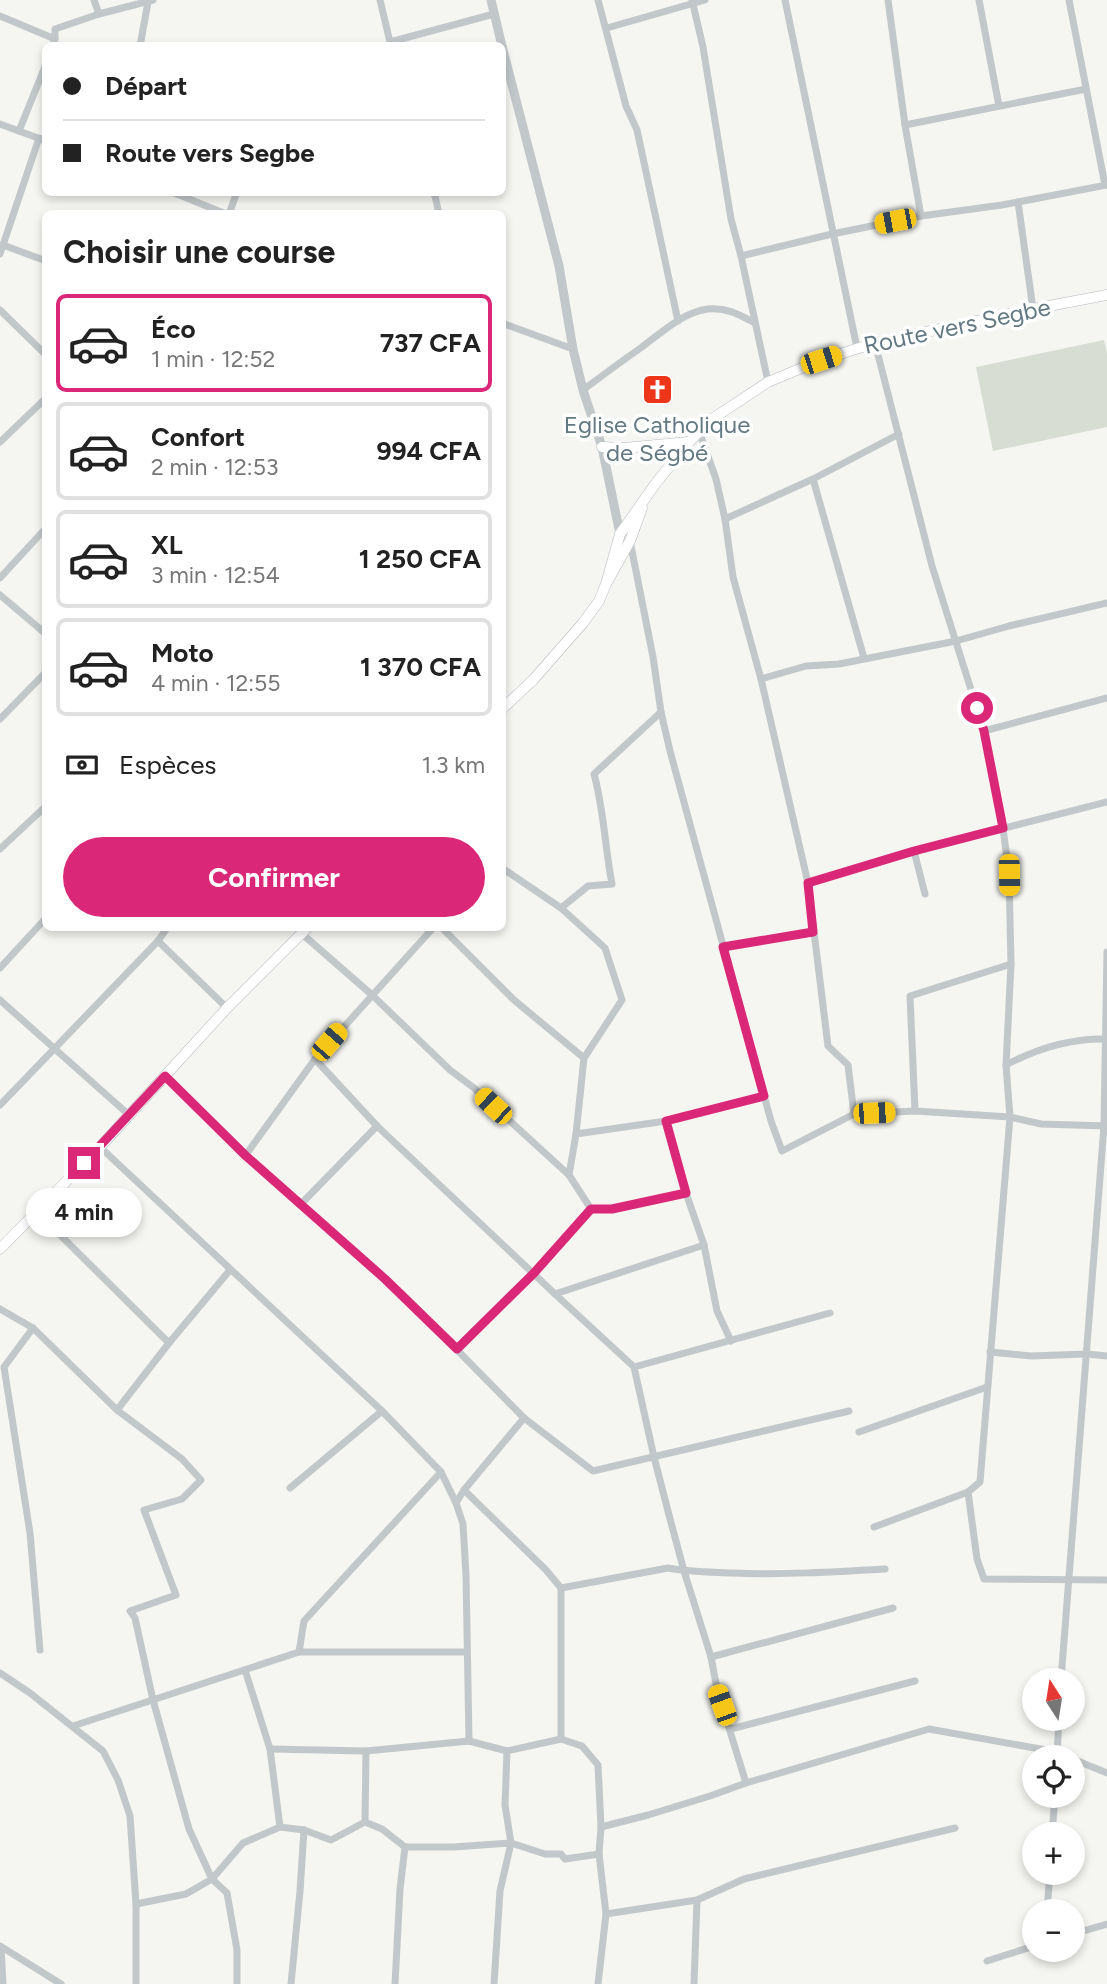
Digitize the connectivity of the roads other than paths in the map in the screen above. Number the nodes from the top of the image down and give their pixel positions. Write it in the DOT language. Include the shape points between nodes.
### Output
graph roads {
  1 [pos="94,0"];
  2 [pos="380,0"];
  3 [pos="491,0"];
  4 [pos="598,0"];
  5 [pos="705,0"];
  6 [pos="785,0"];
  7 [pos="888,0"];
  8 [pos="979,0"];
  9 [pos="1069,0"];
  10 [pos="151,1"];
  11 [pos="693,1"];
  12 [pos="99,14"];
  13 [pos="494,14"];
  14 [pos="0,16"];
  15 [pos="607,28"];
  16 [pos="54,42"];
  17 [pos="141,42"];
  18 [pos="501,42"];
  19 [pos="506,61"];
  20 [pos="42,74"];
  21 [pos="1086,89"];
  22 [pos="999,106"];
  23 [pos="0,124"];
  24 [pos="905,125"];
  25 [pos="19,131"];
  26 [pos="42,139"];
  27 [pos="1106,185"];
  28 [pos="182,196"];
  29 [pos="1018,202"];
  30 [pos="218,210"];
  31 [pos="921,216"];
  32 [pos="832,234"];
  33 [pos="3,245"];
  34 [pos="0,254"];
  35 [pos="741,256"];
  36 [pos="42,260"];
  37 [pos="1107,295"];
  38 [pos="1033,309"];
  39 [pos="0,310"];
  40 [pos="678,321"];
  41 [pos="755,323"];
  42 [pos="506,324"];
  43 [pos="875,343"];
  44 [pos="857,348"];
  45 [pos="573,349"];
  46 [pos="42,351"];
  47 [pos="768,382"];
  48 [pos="583,390"];
  49 [pos="42,402"];
  50 [pos="699,431"];
  51 [pos="899,434"];
  52 [pos="0,442"];
  53 [pos="689,442"];
  54 [pos="601,447"];
  55 [pos="813,479"];
  56 [pos="648,493"];
  57 [pos="724,519"];
  58 [pos="42,532"];
  59 [pos="620,534"];
  60 [pos="630,541"];
  61 [pos="0,578"];
  62 [pos="606,584"];
  63 [pos="0,595"];
  64 [pos="1107,603"];
  65 [pos="42,631"];
  66 [pos="956,640"];
  67 [pos="864,658"];
  68 [pos="42,675"];
  69 [pos="761,679"];
  70 [pos="1107,698"];
  71 [pos="506,705"];
  72 [pos="661,712"];
  73 [pos="0,719"];
  74 [pos="984,731"];
  75 [pos="1107,802"];
  76 [pos="42,810"];
  77 [pos="1003,828"];
  78 [pos="0,849"];
  79 [pos="914,851"];
  80 [pos="506,871"];
  81 [pos="808,883"];
  82 [pos="925,894"];
  83 [pos="561,908"];
  84 [pos="42,922"];
  85 [pos="165,931"];
  86 [pos="303,931"];
  87 [pos="305,931"];
  88 [pos="430,931"];
  89 [pos="445,931"];
  90 [pos="813,932"];
  91 [pos="158,941"];
  92 [pos="723,947"];
  93 [pos="1107,952"];
  94 [pos="1011,964"];
  95 [pos="0,968"];
  96 [pos="371,994"];
  97 [pos="0,1000"];
  98 [pos="227,1008"];
  99 [pos="1106,1039"];
  100 [pos="54,1048"];
  101 [pos="584,1058"];
  102 [pos="315,1059"];
  103 [pos="1006,1065"];
  104 [pos="165,1076"];
  105 [pos="764,1096"];
  106 [pos="0,1105"];
  107 [pos="915,1111"];
  108 [pos="854,1114"];
  109 [pos="129,1115"];
  110 [pos="1010,1117"];
  111 [pos="666,1121"];
  112 [pos="377,1125"];
  113 [pos="1105,1126"];
  114 [pos="576,1134"];
  115 [pos="100,1147"];
  116 [pos="246,1156"];
  117 [pos="569,1175"];
  118 [pos="686,1193"];
  119 [pos="300,1205"];
  120 [pos="591,1209"];
  121 [pos="36,1211"];
  122 [pos="704,1245"];
  123 [pos="0,1250"];
  124 [pos="230,1270"];
  125 [pos="534,1273"];
  126 [pos="555,1294"];
  127 [pos="0,1309"];
  128 [pos="830,1313"];
  129 [pos="33,1328"];
  130 [pos="731,1341"];
  131 [pos="169,1343"];
  132 [pos="457,1349"];
  133 [pos="990,1352"];
  134 [pos="1087,1354"];
  135 [pos="1107,1356"];
  136 [pos="634,1367"];
  137 [pos="2,1369"];
  138 [pos="987,1387"];
  139 [pos="117,1410"];
  140 [pos="849,1410"];
  141 [pos="382,1411"];
  142 [pos="524,1418"];
  143 [pos="859,1432"];
  144 [pos="654,1457"];
  145 [pos="441,1472"];
  146 [pos="290,1488"];
  147 [pos="464,1490"];
  148 [pos="968,1492"];
  149 [pos="456,1503"];
  150 [pos="874,1527"];
  151 [pos="885,1569"];
  152 [pos="684,1571"];
  153 [pos="1069,1579"];
  154 [pos="1107,1580"];
  155 [pos="561,1588"];
  156 [pos="893,1608"];
  157 [pos="40,1650"];
  158 [pos="299,1652"];
  159 [pos="467,1652"];
  160 [pos="711,1657"];
  161 [pos="1062,1668"];
  162 [pos="244,1670"];
  163 [pos="0,1673"];
  164 [pos="915,1681"];
  165 [pos="153,1700"];
  166 [pos="73,1726"];
  167 [pos="731,1729"];
  168 [pos="561,1739"];
  169 [pos="469,1741"];
  170 [pos="1022,1747"];
  171 [pos="270,1749"];
  172 [pos="366,1751"];
  173 [pos="507,1751"];
  174 [pos="1085,1764"];
  175 [pos="1107,1773"];
  176 [pos="746,1783"];
  177 [pos="365,1822"];
  178 [pos="280,1827"];
  179 [pos="601,1827"];
  180 [pos="956,1828"];
  181 [pos="304,1830"];
  182 [pos="512,1843"];
  183 [pos="405,1847"];
  184 [pos="599,1854"];
  185 [pos="212,1879"];
  186 [pos="697,1899"];
  187 [pos="136,1904"];
  188 [pos="606,1914"];
  189 [pos="1107,1924"];
  190 [pos="1085,1930"];
  191 [pos="1,1947"];
  192 [pos="1022,1949"];
  193 [pos="987,1961"];
  194 [pos="3,1984"];
  195 [pos="61,1984"];
  196 [pos="136,1984"];
  197 [pos="237,1984"];
  198 [pos="291,1984"];
  199 [pos="395,1984"];
  200 [pos="494,1984"];
  201 [pos="598,1984"];
  202 [pos="694,1984"];
  1 -- 12 [label="street"];
  2 -- 13 [label="street" via="390,42"];
  3 -- 13 [label="street"];
  4 -- 15 [label="street"];
  5 -- 11 [label="street"];
  6 -- 32 [label="street"];
  7 -- 24 [label="street"];
  8 -- 22 [label="street"];
  9 -- 21 [label="street"];
  10 -- 12 [label="street"];
  10 -- 17 [label="street"];
  11 -- 15 [label="street"];
  11 -- 35 [label="street"];
  12 -- 16 [label="street" via="55,29"];
  13 -- 18 [label="street"];
  14 -- 16 [label="street"];
  15 -- 40 [label="street" via="636,130"];
  19 -- 45 [label="street" via="559,266"];
  20 -- 25 [label="street"];
  21 -- 22 [label="street"];
  21 -- 27 [label="street"];
  22 -- 24 [label="street"];
  23 -- 25 [label="street"];
  24 -- 31 [label="street"];
  25 -- 26 [label="street"];
  26 -- 33 [label="street"];
  27 -- 29 [label="street"];
  28 -- 30 [label="street"];
  29 -- 31 [label="street"];
  29 -- 38 [label="street"];
  31 -- 32 [label="street"];
  32 -- 35 [label="street"];
  32 -- 44 [label="street"];
  33 -- 34 [label="street"];
  33 -- 36 [label="street"];
  35 -- 41 [label="street"];
  37 -- 38 [label="main road, Route vers Segbe"];
  38 -- 43 [label="main road, Route vers Segbe"];
  39 -- 46 [label="street"];
  40 -- 41 [label="street" via="709,309 737,313"];
  40 -- 48 [label="street"];
  41 -- 47 [label="street"];
  42 -- 45 [label="street"];
  43 -- 44 [label="main road, Route vers Segbe"];
  43 -- 51 [label="street"];
  44 -- 47 [label="main road, Route vers Segbe"];
  45 -- 48 [label="street"];
  47 -- 50 [label="main road, Route vers Segbe"];
  48 -- 54 [label="street"];
  49 -- 52 [label="street"];
  50 -- 53 [label="main road, Route vers Segbe"];
  50 -- 57 [label="street"];
  51 -- 55 [label="street"];
  51 -- 66 [label="street"];
  53 -- 54 [label="main road"];
  53 -- 56 [label="main road, Route vers Segbe"];
  54 -- 59 [label="street"];
  55 -- 57 [label="street"];
  55 -- 67 [label="street"];
  56 -- 59 [label="main road, Route vers Segbe"];
  56 -- 60 [label="main road, Route vers Segbe"];
  57 -- 69 [label="street" via="733,577"];
  58 -- 61 [label="street"];
  59 -- 62 [label="main road, Route vers Segbe"];
  60 -- 62 [label="main road, Route vers Segbe"];
  60 -- 72 [label="street"];
  62 -- 71 [label="main road, Route vers Segbe" via="583,623"];
  63 -- 65 [label="street"];
  64 -- 66 [label="street"];
  66 -- 67 [label="street"];
  66 -- 74 [label="street"];
  67 -- 69 [label="street" via="806,666"];
  68 -- 73 [label="street"];
  69 -- 81 [label="street"];
  70 -- 74 [label="street"];
  72 -- 83 [label="street" via="594,774 612,884 588,886"];
  72 -- 92 [label="street"];
  74 -- 77 [label="street"];
  75 -- 77 [label="street"];
  76 -- 78 [label="street"];
  77 -- 79 [label="street"];
  77 -- 94 [label="street"];
  79 -- 81 [label="street"];
  79 -- 82 [label="street"];
  80 -- 83 [label="street"];
  81 -- 90 [label="street"];
  83 -- 101 [label="street" via="604,948 622,1000"];
  84 -- 95 [label="street"];
  85 -- 91 [label="street"];
  86 -- 98 [label="main road"];
  87 -- 96 [label="street"];
  88 -- 96 [label="street"];
  89 -- 101 [label="street" via="514,1000"];
  90 -- 92 [label="street"];
  90 -- 108 [label="street" via="828,1046 848,1065"];
  91 -- 98 [label="street"];
  91 -- 100 [label="street"];
  92 -- 105 [label="street"];
  93 -- 99 [label="street"];
  94 -- 103 [label="street"];
  94 -- 107 [label="street" via="910,996"];
  96 -- 102 [label="street"];
  96 -- 117 [label="street"];
  97 -- 100 [label="street"];
  98 -- 104 [label="main road"];
  99 -- 103 [label="street" via="1051,1046"];
  99 -- 113 [label="street"];
  100 -- 106 [label="street"];
  100 -- 109 [label="street"];
  101 -- 114 [label="street"];
  102 -- 112 [label="street"];
  102 -- 116 [label="street"];
  103 -- 110 [label="street"];
  104 -- 109 [label="main road"];
  104 -- 116 [label="street"];
  105 -- 108 [label="street" via="782,1151"];
  105 -- 111 [label="street"];
  107 -- 108 [label="street"];
  107 -- 110 [label="street"];
  109 -- 115 [label="main road"];
  110 -- 113 [label="street" via="1041,1124"];
  110 -- 133 [label="street"];
  111 -- 114 [label="street"];
  111 -- 118 [label="street"];
  112 -- 119 [label="street"];
  112 -- 125 [label="street"];
  113 -- 134 [label="street"];
  114 -- 117 [label="street"];
  115 -- 121 [label="main road"];
  115 -- 124 [label="street"];
  116 -- 119 [label="street"];
  117 -- 120 [label="street"];
  118 -- 120 [label="street"];
  118 -- 122 [label="street"];
  119 -- 132 [label="street"];
  120 -- 125 [label="street"];
  121 -- 123 [label="main road"];
  121 -- 131 [label="street"];
  122 -- 126 [label="street"];
  122 -- 130 [label="street" via="717,1311"];
  124 -- 131 [label="street"];
  124 -- 141 [label="street"];
  125 -- 126 [label="street"];
  125 -- 132 [label="street"];
  126 -- 136 [label="street"];
  127 -- 129 [label="street"];
  128 -- 130 [label="street"];
  129 -- 137 [label="street"];
  129 -- 139 [label="street"];
  130 -- 136 [label="street"];
  131 -- 139 [label="street"];
  132 -- 142 [label="street"];
  133 -- 134 [label="street"];
  133 -- 138 [label="street"];
  134 -- 135 [label="street"];
  134 -- 153 [label="street"];
  136 -- 144 [label="street"];
  137 -- 157 [label="street" via="30,1533"];
  138 -- 143 [label="street"];
  138 -- 148 [label="street" via="980,1482"];
  139 -- 165 [label="street" via="182,1459 201,1480 183,1499 144,1510 176,1595 130,1611"];
  140 -- 144 [label="street"];
  141 -- 145 [label="street"];
  141 -- 146 [label="street"];
  142 -- 144 [label="street" via="593,1471"];
  142 -- 147 [label="street"];
  144 -- 152 [label="street"];
  145 -- 149 [label="street"];
  145 -- 158 [label="street" via="304,1621"];
  147 -- 149 [label="street"];
  147 -- 155 [label="street"];
  148 -- 150 [label="street"];
  148 -- 153 [label="street" via="984,1579"];
  149 -- 159 [label="street" via="463,1524"];
  151 -- 152 [label="street"];
  152 -- 155 [label="street" via="667,1568"];
  152 -- 160 [label="street"];
  153 -- 154 [label="street"];
  153 -- 161 [label="street"];
  155 -- 168 [label="street"];
  156 -- 160 [label="street"];
  158 -- 159 [label="street"];
  158 -- 162 [label="street"];
  159 -- 169 [label="street"];
  160 -- 167 [label="street"];
  162 -- 165 [label="street"];
  162 -- 171 [label="street"];
  163 -- 166 [label="street"];
  164 -- 167 [label="street"];
  165 -- 166 [label="street"];
  165 -- 185 [label="street" via="189,1829"];
  166 -- 187 [label="street" via="103,1751 118,1780 130,1816"];
  167 -- 176 [label="street"];
  168 -- 173 [label="street"];
  168 -- 179 [label="street" via="582,1746 598,1765"];
  169 -- 172 [label="street"];
  169 -- 173 [label="street"];
  170 -- 176 [label="street" via="929,1728"];
  171 -- 172 [label="street"];
  171 -- 178 [label="street"];
  172 -- 177 [label="street"];
  173 -- 182 [label="street" via="505,1805"];
  174 -- 175 [label="street"];
  176 -- 179 [label="street"];
  177 -- 181 [label="street" via="331,1840"];
  177 -- 183 [label="street"];
  178 -- 181 [label="street"];
  178 -- 185 [label="street" via="243,1843"];
  179 -- 184 [label="street"];
  180 -- 186 [label="street" via="744,1879"];
  181 -- 198 [label="street"];
  182 -- 183 [label="street"];
  182 -- 184 [label="street" via="545,1854 561,1854 565,1859"];
  182 -- 200 [label="street" via="500,1891"];
  183 -- 199 [label="street"];
  184 -- 188 [label="street"];
  185 -- 187 [label="street" via="187,1894"];
  185 -- 197 [label="street" via="226,1894 237,1950"];
  186 -- 188 [label="street"];
  186 -- 202 [label="street"];
  187 -- 196 [label="street"];
  188 -- 201 [label="street"];
  189 -- 190 [label="street"];
  191 -- 194 [label="street"];
  191 -- 195 [label="street"];
  192 -- 193 [label="street"];
}
